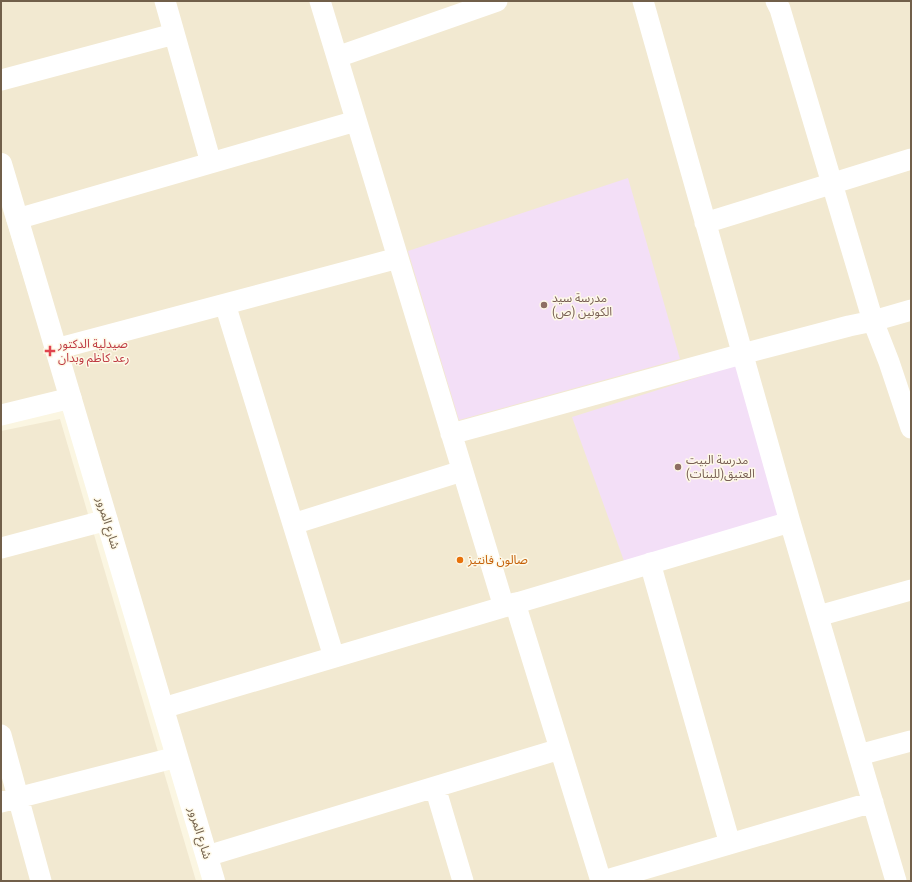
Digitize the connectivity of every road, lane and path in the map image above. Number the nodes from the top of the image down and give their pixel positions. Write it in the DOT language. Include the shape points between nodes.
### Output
graph roads {
  1 [pos="165,1"];
  2 [pos="320,1"];
  3 [pos="497,1"];
  4 [pos="642,1"];
  5 [pos="776,1"];
  6 [pos="174,34"];
  7 [pos="337,56"];
  8 [pos="1,80"];
  9 [pos="356,121"];
  10 [pos="911,159"];
  11 [pos="211,163"];
  12 [pos="1,164"];
  13 [pos="832,184"];
  14 [pos="17,219"];
  15 [pos="705,223"];
  16 [pos="398,258"];
  17 [pos="225,304"];
  18 [pos="911,310"];
  19 [pos="873,321"];
  20 [pos="56,349"];
  21 [pos="742,354"];
  22 [pos="71,398"];
  23 [pos="1,415"];
  24 [pos="911,428"];
  25 [pos="451,434"];
  26 [pos="462,471"];
  27 [pos="107,520"];
  28 [pos="790,522"];
  29 [pos="292,524"];
  30 [pos="1,548"];
  31 [pos="650,563"];
  32 [pos="911,590"];
  33 [pos="509,605"];
  34 [pos="818,616"];
  35 [pos="334,657"];
  36 [pos="163,708"];
  37 [pos="1,735"];
  38 [pos="911,741"];
  39 [pos="560,749"];
  40 [pos="859,755"];
  41 [pos="177,757"];
  42 [pos="435,787"];
  43 [pos="10,800"];
  44 [pos="873,802"];
  45 [pos="730,844"];
  46 [pos="207,856"];
  47 [pos="41,881"];
  48 [pos="214,881"];
  49 [pos="463,881"];
  50 [pos="602,881"];
  51 [pos="896,881"];
  1 -- 6 [label="street"];
  2 -- 7 [label="street"];
  3 -- 7 [label="street"];
  4 -- 15 [label="street"];
  5 -- 13 [label="street"];
  6 -- 8 [label="street"];
  6 -- 11 [label="street"];
  7 -- 9 [label="street"];
  9 -- 11 [label="street"];
  9 -- 16 [label="street"];
  10 -- 13 [label="street"];
  11 -- 14 [label="street"];
  12 -- 14 [label="street, شارع المرور"];
  13 -- 15 [label="street"];
  13 -- 19 [label="street"];
  14 -- 20 [label="street, شارع المرور"];
  15 -- 21 [label="street"];
  16 -- 17 [label="street"];
  16 -- 25 [label="street"];
  17 -- 20 [label="street"];
  17 -- 29 [label="street"];
  18 -- 19 [label="street"];
  19 -- 21 [label="street"];
  19 -- 24 [label="street"];
  20 -- 22 [label="street, شارع المرور"];
  21 -- 25 [label="street"];
  21 -- 28 [label="street"];
  22 -- 23 [label="street"];
  22 -- 27 [label="street, شارع المرور"];
  25 -- 26 [label="street"];
  26 -- 29 [label="street"];
  26 -- 33 [label="street"];
  27 -- 30 [label="street"];
  27 -- 36 [label="street, شارع المرور"];
  28 -- 31 [label="street"];
  28 -- 34 [label="street"];
  29 -- 35 [label="street"];
  31 -- 33 [label="street"];
  31 -- 45 [label="street"];
  32 -- 34 [label="street"];
  33 -- 35 [label="street"];
  33 -- 39 [label="street"];
  34 -- 40 [label="street"];
  35 -- 36 [label="street"];
  36 -- 41 [label="street, شارع المرور"];
  37 -- 43 [label="street"];
  38 -- 40 [label="street"];
  39 -- 42 [label="street"];
  39 -- 50 [label="street"];
  40 -- 44 [label="street"];
  41 -- 43 [label="street"];
  41 -- 46 [label="street, شارع المرور"];
  42 -- 46 [label="street"];
  42 -- 49 [label="street"];
  43 -- 47 [label="street"];
  44 -- 45 [label="street"];
  44 -- 51 [label="street"];
  45 -- 50 [label="street"];
  46 -- 48 [label="street, شارع المرور"];
}
